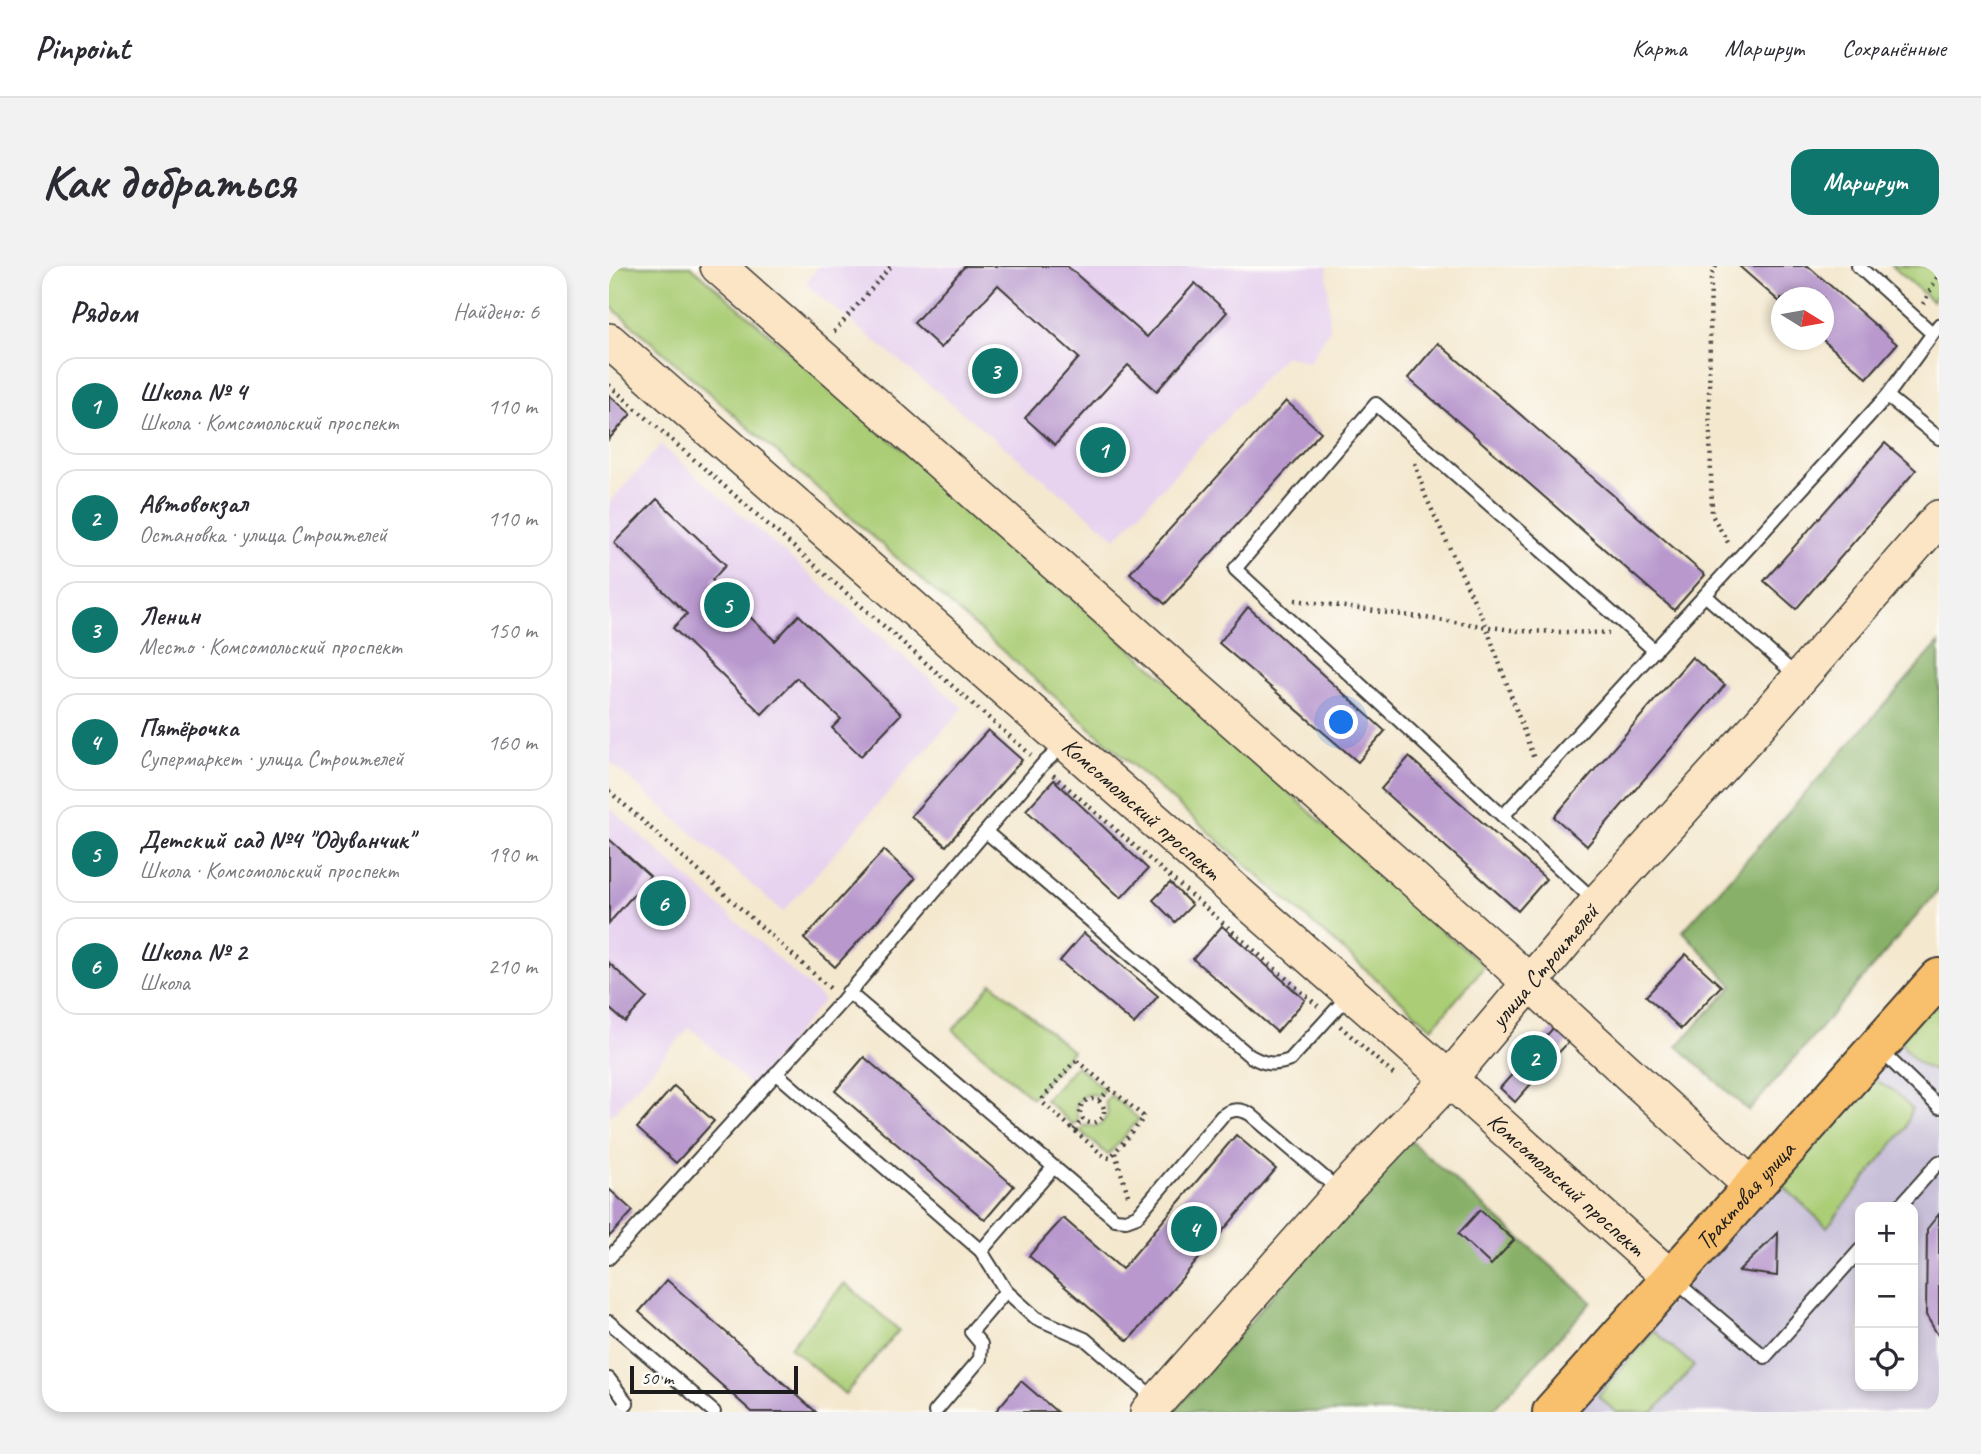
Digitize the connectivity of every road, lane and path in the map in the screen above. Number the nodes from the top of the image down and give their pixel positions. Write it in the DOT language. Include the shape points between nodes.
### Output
graph roads {
  1 [pos="718,266"];
  2 [pos="891,266"];
  3 [pos="1716,266"];
  4 [pos="1858,266"];
  5 [pos="1939,274"];
  6 [pos="1920,322"];
  7 [pos="1935,329"];
  8 [pos="834,332"];
  9 [pos="610,345"];
  10 [pos="609,385"];
  11 [pos="1887,396"];
  12 [pos="1404,428"];
  13 [pos="1939,438"];
  14 [pos="1939,517"];
  15 [pos="1738,561"];
  16 [pos="1706,596"];
  17 [pos="1267,598"];
  18 [pos="1486,626"];
  19 [pos="1635,633"];
  20 [pos="1655,651"];
  21 [pos="1799,678"];
  22 [pos="1054,754"];
  23 [pos="1541,774"];
  24 [pos="609,791"];
  25 [pos="1503,816"];
  26 [pos="986,832"];
  27 [pos="1597,903"];
  28 [pos="1939,978"];
  29 [pos="1530,982"];
  30 [pos="845,996"];
  31 [pos="1340,1005"];
  32 [pos="1877,1047"];
  33 [pos="776,1073"];
  34 [pos="1394,1074"];
  35 [pos="1449,1079"];
  36 [pos="1111,1087"];
  37 [pos="1099,1101"];
  38 [pos="1939,1107"];
  39 [pos="1083,1119"];
  40 [pos="1074,1130"];
  41 [pos="1115,1152"];
  42 [pos="1939,1162"];
  43 [pos="1052,1168"];
  44 [pos="1753,1187"];
  45 [pos="1342,1192"];
  46 [pos="1903,1202"];
  47 [pos="1135,1217"];
  48 [pos="981,1251"];
  49 [pos="1855,1256"];
  50 [pos="609,1258"];
  51 [pos="1671,1278"];
  52 [pos="1006,1291"];
  53 [pos="609,1322"];
  54 [pos="609,1379"];
  55 [pos="1153,1407"];
  56 [pos="618,1412"];
  57 [pos="714,1412"];
  58 [pos="935,1412"];
  59 [pos="1552,1412"];
  1 -- 29 [label="main road"];
  2 -- 8 [label="path"];
  3 -- 15 [label="path" via="1711,276 1711,515"];
  4 -- 6 [label="lane"];
  5 -- 6 [label="path" via="1921,306"];
  6 -- 7 [label="lane"];
  7 -- 11 [label="lane"];
  9 -- 22 [label="main road, Комсомольский проспект"];
  10 -- 22 [label="path"];
  11 -- 13 [label="lane"];
  11 -- 15 [label="lane"];
  12 -- 17 [label="lane" via="1376,404 1235,569"];
  12 -- 18 [label="path" via="1425,495"];
  12 -- 19 [label="lane"];
  14 -- 21 [label="main road, улица Строителей"];
  15 -- 16 [label="lane"];
  16 -- 20 [label="lane"];
  16 -- 21 [label="lane"];
  17 -- 18 [label="path"];
  17 -- 25 [label="lane"];
  18 -- 19 [label="path"];
  18 -- 23 [label="path"];
  19 -- 20 [label="lane"];
  20 -- 23 [label="lane"];
  21 -- 27 [label="main road, улица Строителей"];
  22 -- 26 [label="lane"];
  22 -- 31 [label="main road, Комсомольский проспект"];
  22 -- 31 [label="path"];
  23 -- 25 [label="lane"];
  24 -- 30 [label="path"];
  25 -- 27 [label="lane"];
  26 -- 30 [label="lane"];
  26 -- 31 [label="lane" via="1261,1063 1290,1060"];
  27 -- 29 [label="main road, улица Строителей"];
  28 -- 32 [label="main road, Трактовая улица"];
  29 -- 35 [label="main road, улица Строителей"];
  29 -- 44 [label="main road"];
  30 -- 33 [label="lane"];
  30 -- 43 [label="lane"];
  31 -- 34 [label="path"];
  31 -- 35 [label="main road, Комсомольский проспект"];
  32 -- 38 [label="lane"];
  32 -- 44 [label="main road, Трактовая улица"];
  33 -- 48 [label="lane"];
  33 -- 50 [label="lane"];
  35 -- 45 [label="main road, улица Строителей"];
  35 -- 51 [label="main road, Комсомольский проспект"];
  36 -- 37 [label="path"];
  36 -- 40 [label="path" via="1074,1062 1042,1101"];
  36 -- 41 [label="path" via="1143,1119"];
  37 -- 39 [label="path" via="1092,1098 1082,1104"];
  37 -- 39 [label="path" via="1105,1110 1100,1120"];
  39 -- 40 [label="path"];
  40 -- 41 [label="path" via="1105,1157"];
  41 -- 47 [label="path"];
  42 -- 46 [label="lane"];
  43 -- 47 [label="lane" via="1111,1217"];
  43 -- 48 [label="lane"];
  44 -- 51 [label="main road, Трактовая улица"];
  45 -- 47 [label="lane" via="1250,1114 1232,1110"];
  45 -- 55 [label="main road, улица Строителей"];
  48 -- 52 [label="lane"];
  49 -- 51 [label="lane" via="1765,1357"];
  51 -- 59 [label="main road, Трактовая улица"];
  52 -- 55 [label="lane" via="1042,1321 1086,1339"];
  52 -- 58 [label="lane" via="971,1332 981,1344 981,1359"];
  53 -- 57 [label="lane"];
  54 -- 56 [label="lane" via="627,1403"];
}
